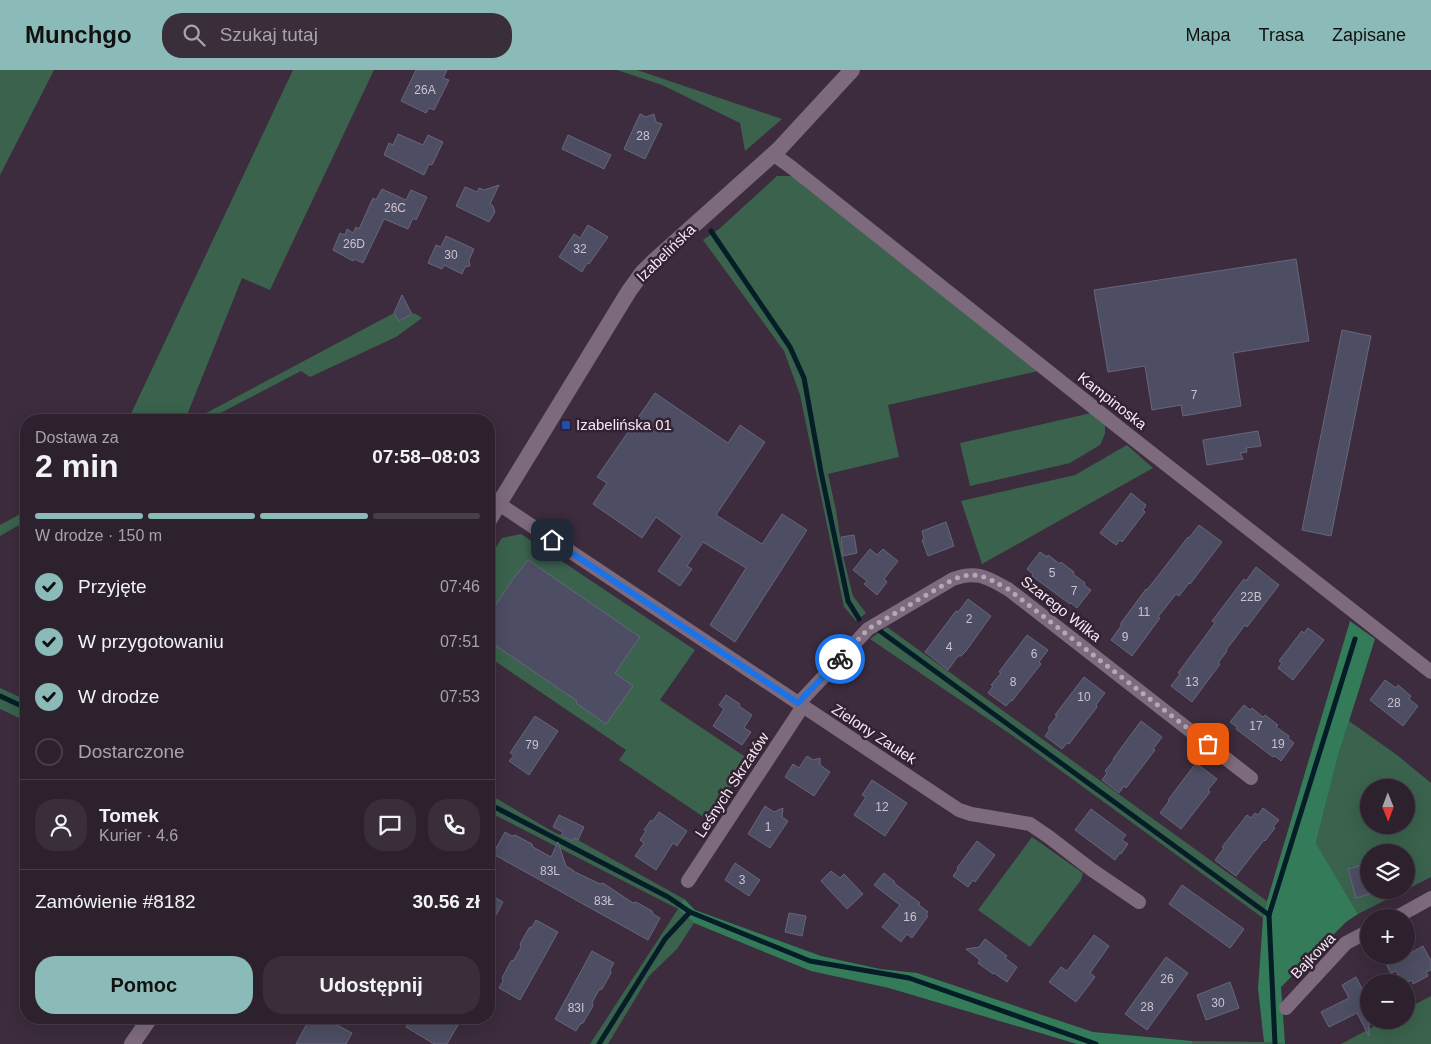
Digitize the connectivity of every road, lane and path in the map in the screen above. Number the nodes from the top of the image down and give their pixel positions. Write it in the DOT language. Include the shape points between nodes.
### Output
graph roads {
  1 [pos="852,70"];
  2 [pos="773,154"];
  3 [pos="499,504"];
  4 [pos="495,510"];
  5 [pos="1431,672"];
  6 [pos="801,705"];
  7 [pos="1251,778"];
  8 [pos="688,881"];
  9 [pos="1431,898"];
  10 [pos="1138,902"];
  11 [pos="1411,909"];
  12 [pos="1360,936"];
  13 [pos="1286,1008"];
  14 [pos="146,1024"];
  15 [pos="132,1044"];
  1 -- 2 [label="street, Izabelińska"];
  2 -- 3 [label="street, Izabelińska" via="642,273"];
  2 -- 5 [label="street, Kampinoska"];
  3 -- 4 [label="street, Izabelińska"];
  3 -- 6 [label="street, Zielony Zaułek"];
  6 -- 7 [label="street, Szarego Wilka" via="868,629 954,579 976,574 1008,589"];
  6 -- 8 [label="street, Leśnych Skrzatów"];
  6 -- 10 [label="street, Zielony Zaułek" via="960,810 1030,824"];
  9 -- 11 [label="street"];
  12 -- 13 [label="street, Bajkowa" via="1346,943"];
  14 -- 15 [label="street"];
}
